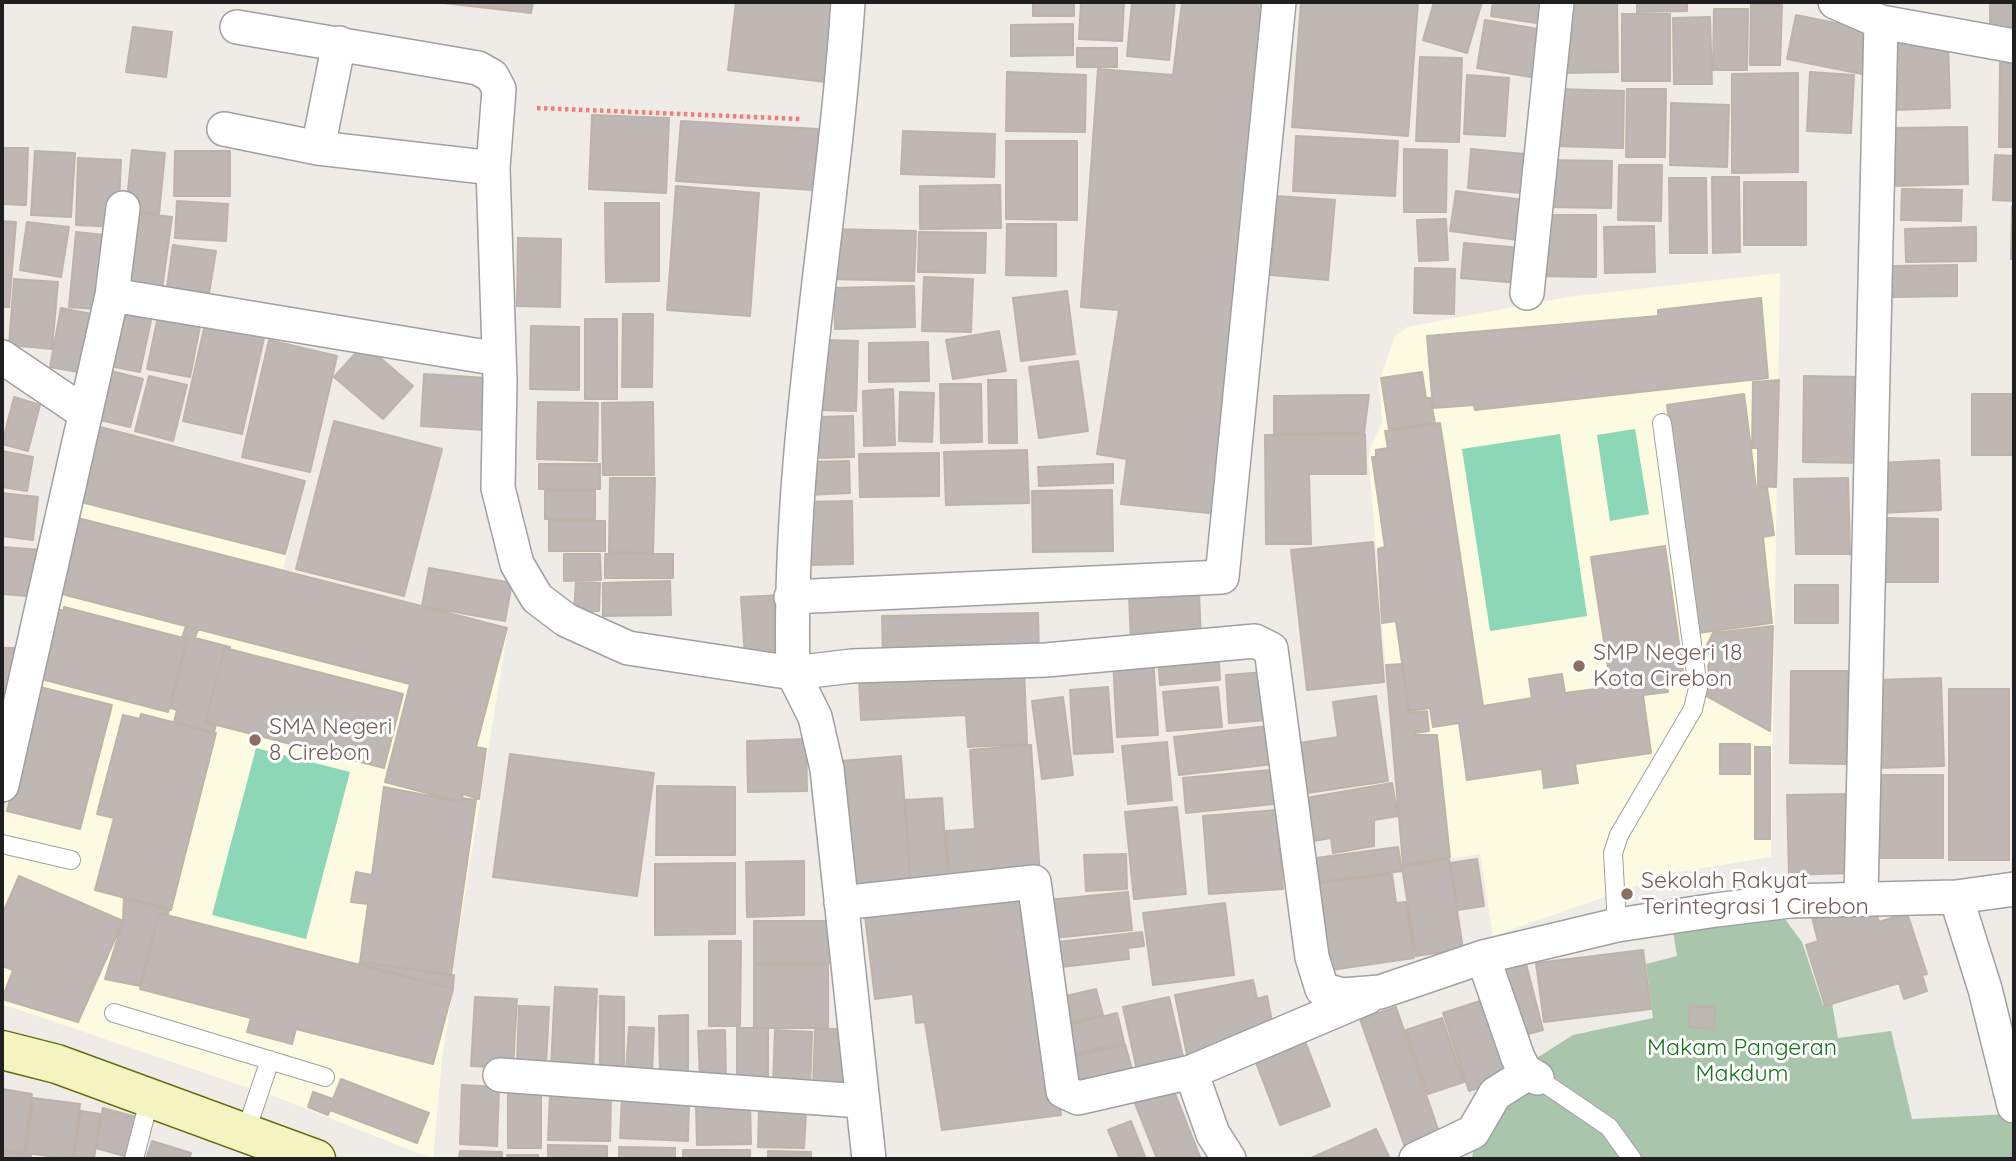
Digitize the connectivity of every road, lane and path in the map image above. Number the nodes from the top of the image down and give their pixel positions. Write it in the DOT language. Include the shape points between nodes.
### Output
graph roads {
  1 [pos="848,2"];
  2 [pos="1279,2"];
  3 [pos="1557,2"];
  4 [pos="1835,2"];
  5 [pos="1881,22"];
  6 [pos="237,27"];
  7 [pos="339,43"];
  8 [pos="2014,46"];
  9 [pos="496,106"];
  10 [pos="840,121"];
  11 [pos="224,129"];
  12 [pos="318,148"];
  13 [pos="493,168"];
  14 [pos="123,208"];
  15 [pos="1527,293"];
  16 [pos="112,295"];
  17 [pos="2,357"];
  18 [pos="499,359"];
  19 [pos="85,413"];
  20 [pos="1662,423"];
  21 [pos="791,597"];
  22 [pos="793,673"];
  23 [pos="2,785"];
  24 [pos="2,844"];
  25 [pos="71,860"];
  26 [pos="2014,889"];
  27 [pos="1861,897"];
  28 [pos="1956,897"];
  29 [pos="841,903"];
  30 [pos="1617,925"];
  31 [pos="1483,957"];
  32 [pos="1380,992"];
  33 [pos="114,1013"];
  34 [pos="2,1050"];
  35 [pos="270,1060"];
  36 [pos="1191,1072"];
  37 [pos="500,1074"];
  38 [pos="1533,1076"];
  39 [pos="325,1077"];
  40 [pos="150,1097"];
  41 [pos="861,1101"];
  42 [pos="2014,1106"];
  43 [pos="246,1131"];
  44 [pos="134,1159"];
  45 [pos="316,1159"];
  46 [pos="869,1159"];
  47 [pos="1229,1159"];
  48 [pos="1416,1159"];
  49 [pos="1632,1159"];
  1 -- 10 [label="street"];
  2 -- 21 [label="street" via="1222,577"];
  3 -- 15 [label="street"];
  4 -- 5 [label="street"];
  5 -- 8 [label="street"];
  5 -- 27 [label="street"];
  6 -- 7 [label="street"];
  7 -- 9 [label="street" via="478,68 492,76 499,89"];
  7 -- 12 [label="street"];
  9 -- 10 [label="path"];
  9 -- 13 [label="street"];
  10 -- 21 [label="street" via="818,289"];
  11 -- 12 [label="street"];
  12 -- 13 [label="street"];
  13 -- 18 [label="street"];
  14 -- 16 [label="street"];
  16 -- 18 [label="street"];
  16 -- 19 [label="street"];
  17 -- 19 [label="street"];
  18 -- 22 [label="street" via="498,488 517,564 537,598 566,620 628,648"];
  19 -- 23 [label="street"];
  20 -- 30 [label="lane" via="1698,688 1693,709 1619,835 1613,853"];
  21 -- 22 [label="street"];
  22 -- 29 [label="street" via="815,717 827,769"];
  22 -- 32 [label="street" via="852,666 1046,660 1255,641 1264,645 1271,649 1312,957 1322,989 1342,995"];
  24 -- 25 [label="lane"];
  26 -- 28 [label="street"];
  27 -- 28 [label="street"];
  27 -- 30 [label="street" via="1790,901"];
  28 -- 42 [label="street"];
  29 -- 36 [label="street" via="1034,882 1063,1091 1078,1098"];
  29 -- 41 [label="street"];
  30 -- 31 [label="street"];
  31 -- 32 [label="street"];
  31 -- 38 [label="street" via="1518,1058"];
  32 -- 36 [label="street"];
  33 -- 35 [label="lane"];
  34 -- 40 [label="street"];
  35 -- 39 [label="lane"];
  35 -- 43 [label="lane"];
  36 -- 47 [label="street" via="1213,1134"];
  37 -- 41 [label="street"];
  38 -- 48 [label="street" via="1495,1094 1473,1132"];
  38 -- 49 [label="lane" via="1609,1127"];
  40 -- 43 [label="street"];
  40 -- 44 [label="lane"];
  41 -- 46 [label="street"];
  43 -- 45 [label="street"];
}
